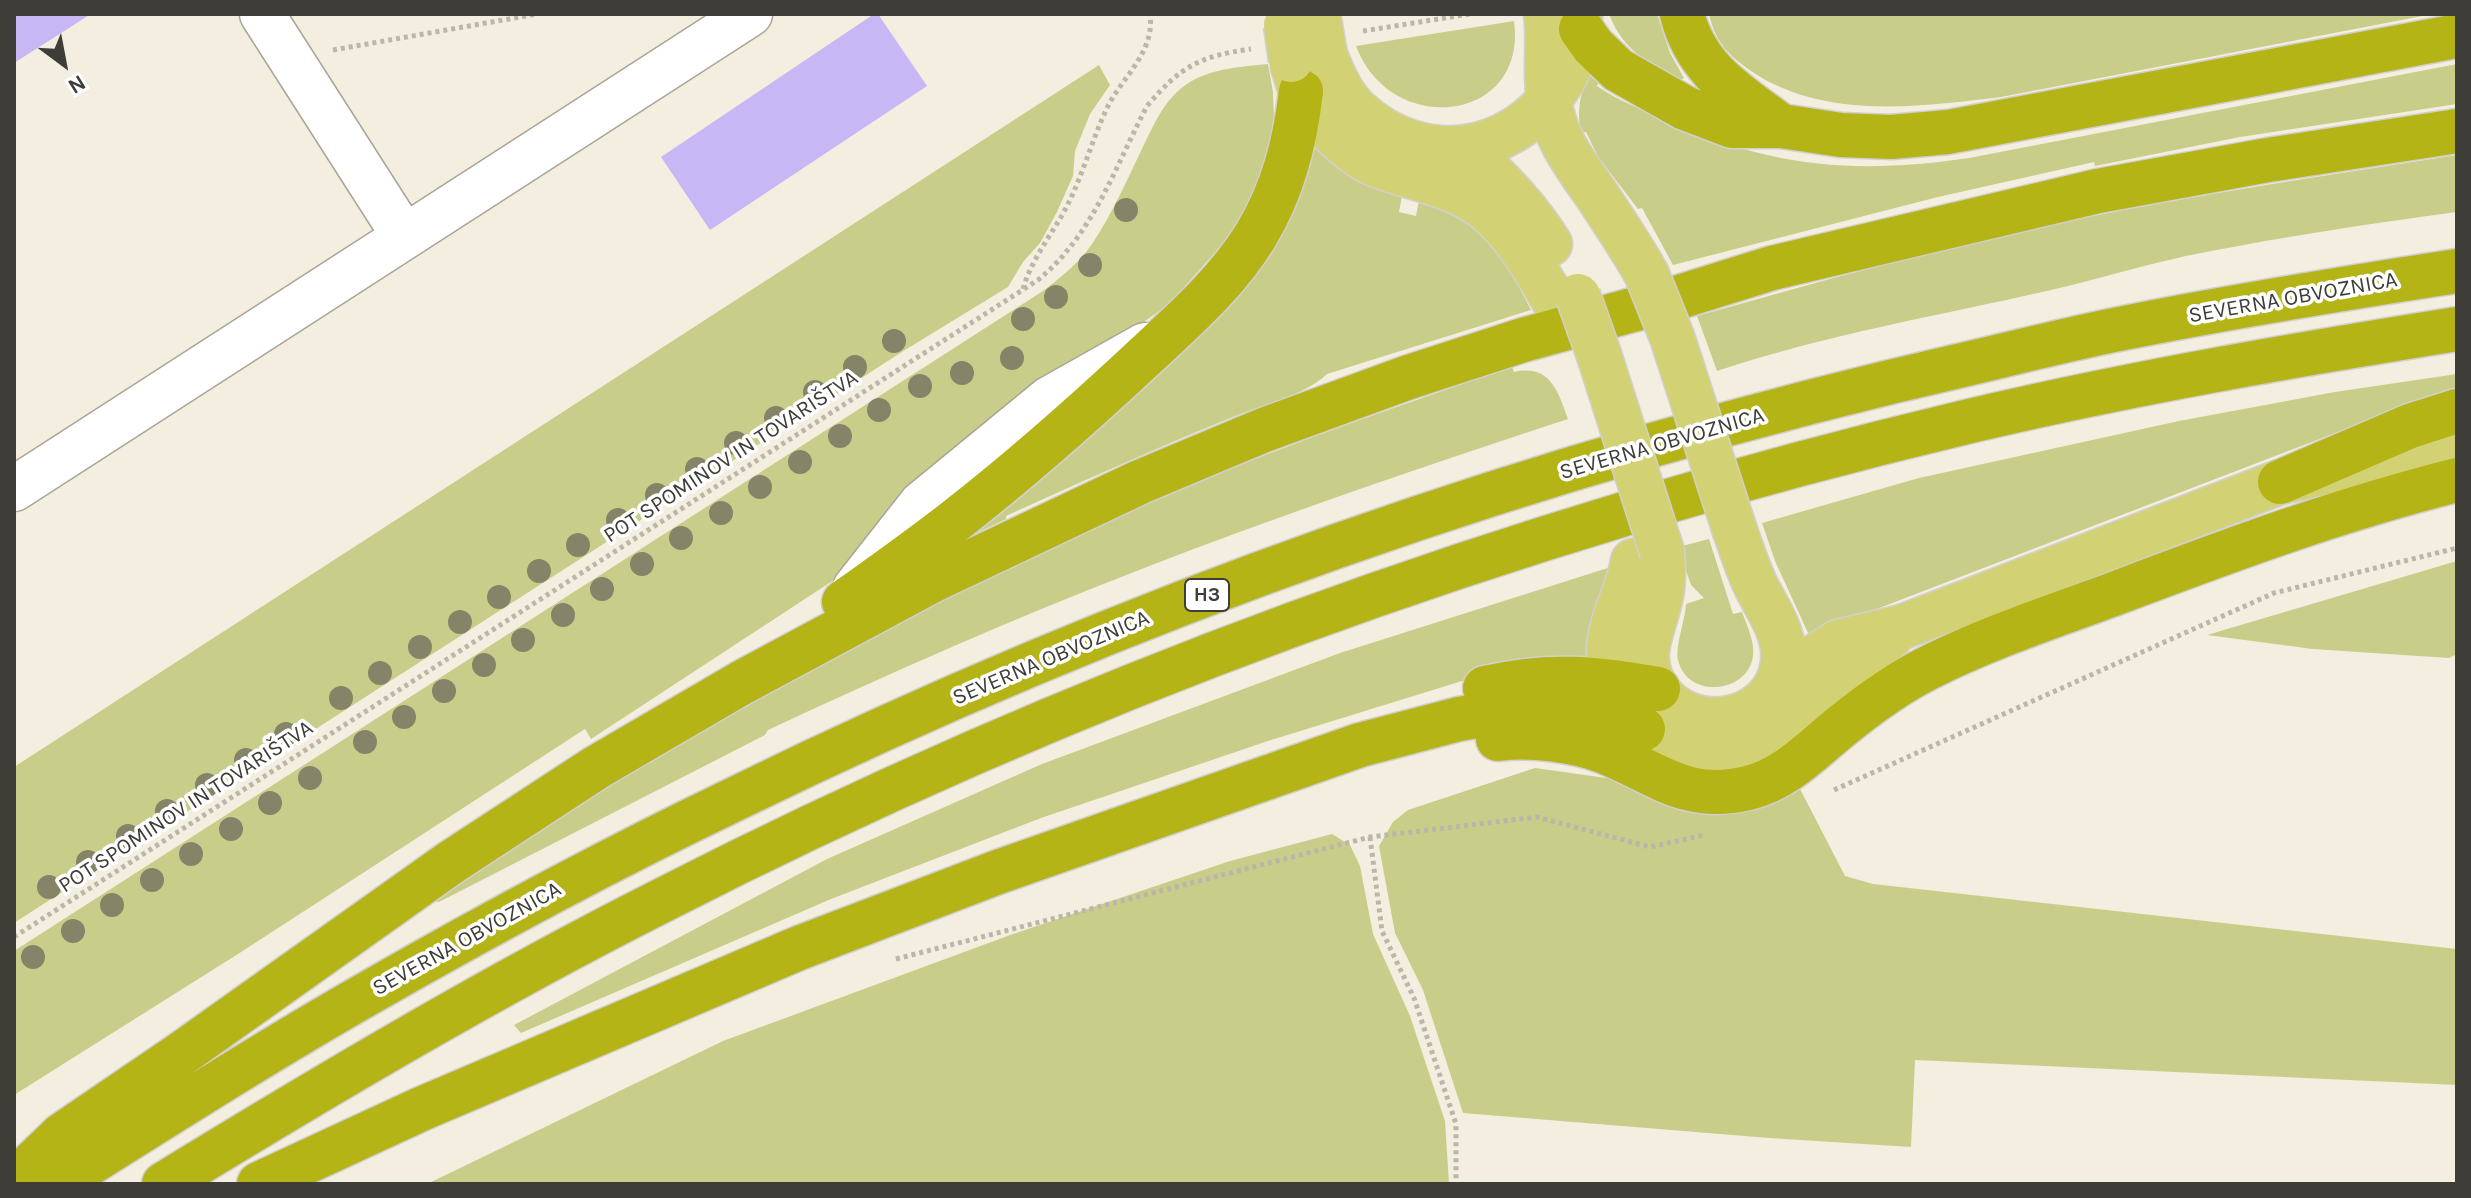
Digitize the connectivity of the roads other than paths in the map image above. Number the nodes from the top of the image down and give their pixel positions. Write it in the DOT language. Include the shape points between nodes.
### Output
graph roads {
  1 [pos="262,14"];
  2 [pos="750,14"];
  3 [pos="1682,14"];
  4 [pos="1567,19"];
  5 [pos="2457,36"];
  6 [pos="1304,40"];
  7 [pos="1549,101"];
  8 [pos="1781,126"];
  9 [pos="2457,131"];
  10 [pos="1464,148"];
  11 [pos="404,236"];
  12 [pos="2457,271"];
  13 [pos="1567,300"];
  14 [pos="2457,329"];
  15 [pos="2457,411"];
  16 [pos="2457,443"];
  17 [pos="2457,480"];
  18 [pos="2280,482"];
  19 [pos="14,489"];
  20 [pos="1647,557"];
  21 [pos="1902,627"];
  22 [pos="1779,680"];
  23 [pos="1613,681"];
  24 [pos="741,683"];
  25 [pos="1650,709"];
  26 [pos="1360,745"];
  27 [pos="14,1181"];
  28 [pos="57,1184"];
  29 [pos="164,1184"];
  30 [pos="259,1184"];
  1 -- 11 [label="lane"];
  2 -- 11 [label="lane"];
  3 -- 8 [label="highway" via="1691,41 1710,70"];
  4 -- 7 [label="main road" via="1564,80"];
  4 -- 8 [label="highway" via="1618,70 1685,108 1732,126"];
  5 -- 8 [label="highway" via="1948,132 1891,137"];
  6 -- 10 [label="main road" via="1346,98 1374,123 1410,143"];
  6 -- 13 [label="main road" via="1318,116 1354,152 1377,165 1447,186 1482,206"];
  6 -- 24 [label="highway" via="1291,154 1279,191 1256,236 1223,280 1070,426"];
  7 -- 10 [label="main road" via="1513,131"];
  7 -- 22 [label="main road, bridge" via="1562,143 1647,275 1672,337 1747,565 1778,629 1784,649"];
  9 -- 24 [label="highway" via="2268,160 2038,205 1772,268 1523,340 1264,430 1140,482 933,580"];
  10 -- 13 [label="main road" via="1533,217 1551,244"];
  11 -- 19 [label="lane"];
  12 -- 28 [label="highway, SEVERNA OBVOZNICA / H3" via="2119,329 1710,428 1414,520 1117,629 736,798 548,894 351,1003"];
  13 -- 20 [label="main road" via="1609,426 1629,525"];
  14 -- 29 [label="highway" via="2177,377 1873,445 1585,526 1289,626 942,767 659,902 407,1038"];
  15 -- 18 [label="highway"];
  16 -- 18 [label="main road"];
  17 -- 26 [label="highway" via="2338,512 1927,668 1868,705 1790,768 1747,788 1682,787 1601,751 1539,738"];
  18 -- 21 [label="main road"];
  20 -- 23 [label="main road" via="1630,577 1614,615 1609,660"];
  20 -- 25 [label="main road" via="1664,574 1646,648"];
  21 -- 22 [label="main road" via="1838,642"];
  21 -- 25 [label="main road" via="1814,698 1785,731 1747,754 1726,759 1676,751"];
  22 -- 25 [label="main road" via="1770,694 1736,717 1694,719 1669,704"];
  23 -- 25 [label="highway"];
  23 -- 26 [label="highway" via="1563,677 1466,692"];
  24 -- 27 [label="highway" via="597,767 450,863 62,1135"];
  25 -- 26 [label="highway" via="1604,716 1527,710 1459,719"];
  26 -- 30 [label="highway" via="799,948"];
}
